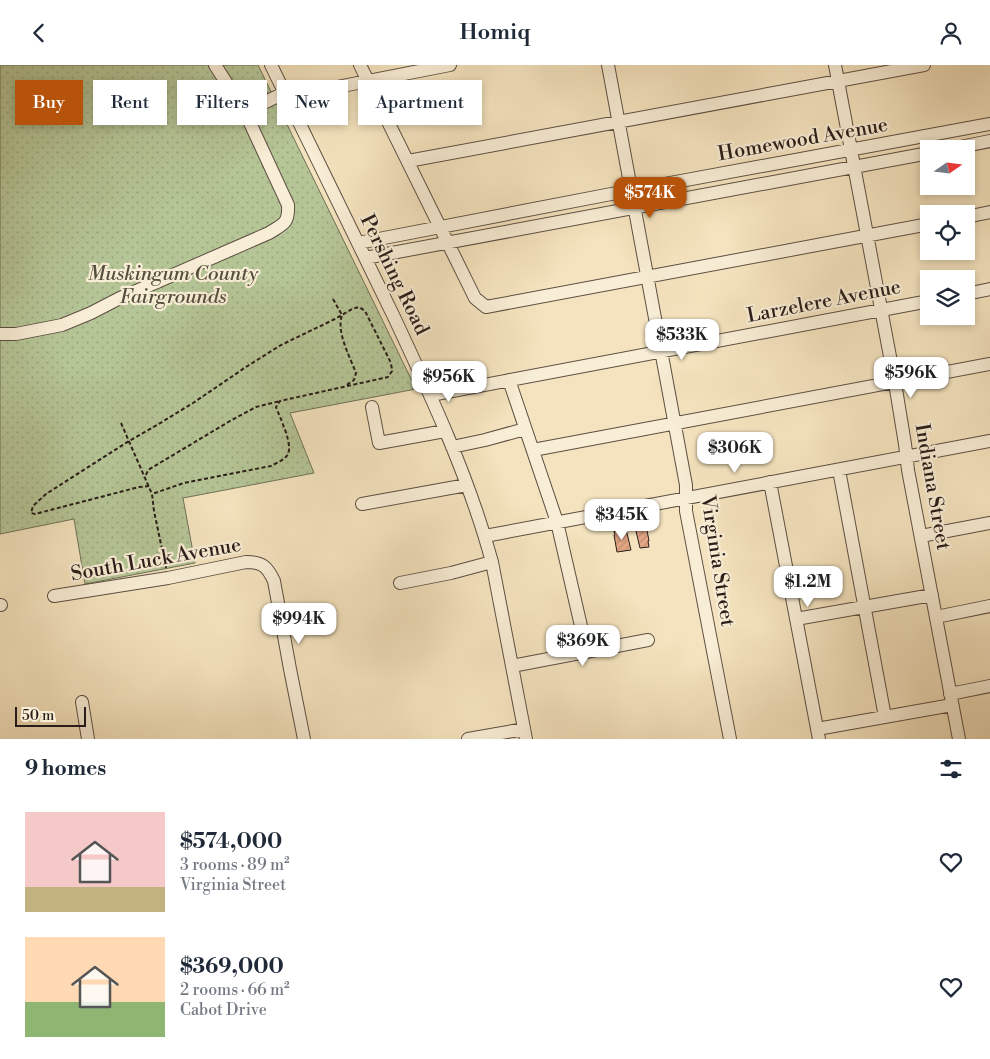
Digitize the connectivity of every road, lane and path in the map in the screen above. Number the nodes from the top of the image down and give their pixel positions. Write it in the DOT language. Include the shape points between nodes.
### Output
graph roads {
  1 [pos="215,65"];
  2 [pos="271,65"];
  3 [pos="360,65"];
  4 [pos="450,65"];
  5 [pos="608,65"];
  6 [pos="835,65"];
  7 [pos="924,65"];
  8 [pos="225,80"];
  9 [pos="278,80"];
  10 [pos="368,80"];
  11 [pos="838,81"];
  12 [pos="619,121"];
  13 [pos="990,124"];
  14 [pos="251,125"];
  15 [pos="300,125"];
  16 [pos="390,125"];
  17 [pos="990,141"];
  18 [pos="975,144"];
  19 [pos="851,150"];
  20 [pos="920,155"];
  21 [pos="408,161"];
  22 [pos="854,167"];
  23 [pos="632,190"];
  24 [pos="635,208"];
  25 [pos="990,212"];
  26 [pos="975,215"];
  27 [pos="440,226"];
  28 [pos="920,226"];
  29 [pos="867,236"];
  30 [pos="448,242"];
  31 [pos="358,243"];
  32 [pos="365,258"];
  33 [pos="648,277"];
  34 [pos="990,289"];
  35 [pos="975,292"];
  36 [pos="333,299"];
  37 [pos="920,303"];
  38 [pos="880,310"];
  39 [pos="342,315"];
  40 [pos="0,334"];
  41 [pos="661,351"];
  42 [pos="990,364"];
  43 [pos="509,380"];
  44 [pos="895,383"];
  45 [pos="343,387"];
  46 [pos="431,395"];
  47 [pos="280,401"];
  48 [pos="372,407"];
  49 [pos="121,423"];
  50 [pos="674,423"];
  51 [pos="525,429"];
  52 [pos="445,431"];
  53 [pos="129,441"];
  54 [pos="990,441"];
  55 [pos="452,447"];
  56 [pos="533,449"];
  57 [pos="907,457"];
  58 [pos="839,470"];
  59 [pos="145,476"];
  60 [pos="770,481"];
  61 [pos="466,485"];
  62 [pos="149,486"];
  63 [pos="152,494"];
  64 [pos="686,498"];
  65 [pos="362,504"];
  66 [pos="558,522"];
  67 [pos="990,523"];
  68 [pos="485,536"];
  69 [pos="921,536"];
  70 [pos="492,562"];
  71 [pos="168,577"];
  72 [pos="400,583"];
  73 [pos="932,595"];
  74 [pos="54,596"];
  75 [pos="990,606"];
  76 [pos="864,607"];
  77 [pos="936,617"];
  78 [pos="796,619"];
  79 [pos="648,640"];
  80 [pos="587,652"];
  81 [pos="512,666"];
  82 [pos="990,687"];
  83 [pos="951,699"];
  84 [pos="82,702"];
  85 [pos="885,717"];
  86 [pos="525,734"];
  87 [pos="818,734"];
  88 [pos="88,739"];
  89 [pos="304,739"];
  90 [pos="468,739"];
  91 [pos="730,739"];
  92 [pos="959,739"];
  1 -- 8 [label="street"];
  2 -- 9 [label="street, Pershing Road"];
  3 -- 10 [label="street"];
  4 -- 10 [label="street"];
  5 -- 12 [label="street, Virginia Street"];
  6 -- 11 [label="street, Indiana Street"];
  7 -- 11 [label="street"];
  11 -- 12 [label="street"];
  11 -- 19 [label="street, Indiana Street"];
  12 -- 21 [label="street"];
  12 -- 23 [label="street, Virginia Street"];
  13 -- 19 [label="street, Homewood Avenue"];
  14 -- 40 [label="street" via="288,205 285,222 269,233 62,325"];
  15 -- 31 [label="street, Pershing Road"];
  16 -- 21 [label="street"];
  17 -- 18 [label="street"];
  19 -- 22 [label="street, Indiana Street"];
  19 -- 23 [label="street, Homewood Avenue"];
  20 -- 22 [label="street, Homewood Avenue"];
  21 -- 27 [label="street"];
  22 -- 24 [label="street, Homewood Avenue"];
  22 -- 29 [label="street, Indiana Street"];
  23 -- 24 [label="street, Virginia Street"];
  23 -- 27 [label="street, Homewood Avenue"];
  24 -- 30 [label="street, Homewood Avenue"];
  24 -- 33 [label="street, Virginia Street"];
  25 -- 26 [label="street"];
  27 -- 30 [label="street"];
  27 -- 31 [label="street, Homewood Avenue"];
  28 -- 29 [label="street"];
  29 -- 33 [label="street"];
  29 -- 38 [label="street, Indiana Street"];
  30 -- 32 [label="street, Homewood Avenue"];
  30 -- 33 [label="street" via="475,298 486,307"];
  31 -- 32 [label="street, Pershing Road"];
  32 -- 46 [label="street, Pershing Road"];
  33 -- 41 [label="street, Virginia Street"];
  34 -- 35 [label="street"];
  36 -- 39 [label="path"];
  37 -- 38 [label="street, Larzelere Avenue"];
  38 -- 41 [label="street, Larzelere Avenue"];
  38 -- 44 [label="street, Indiana Street"];
  39 -- 45 [label="path" via="340,332 356,373 354,380"];
  39 -- 45 [label="path" via="359,307 365,311 392,371 388,377"];
  39 -- 53 [label="path" via="281,345"];
  41 -- 43 [label="street, Larzelere Avenue"];
  41 -- 50 [label="street, Virginia Street"];
  42 -- 44 [label="street"];
  43 -- 46 [label="street, Larzelere Avenue"];
  43 -- 51 [label="street"];
  44 -- 50 [label="street"];
  44 -- 57 [label="street, Indiana Street"];
  45 -- 47 [label="path"];
  46 -- 52 [label="street, Pershing Road"];
  47 -- 59 [label="path" via="256,407 230,421 148,470"];
  47 -- 63 [label="path" via="276,407 288,443 288,454 284,459 271,466 184,483"];
  48 -- 52 [label="street" via="379,443"];
  49 -- 53 [label="path"];
  50 -- 56 [label="street"];
  50 -- 64 [label="street, Virginia Street"];
  51 -- 55 [label="street"];
  51 -- 56 [label="street"];
  52 -- 55 [label="street, Pershing Road"];
  53 -- 59 [label="path"];
  53 -- 62 [label="path" via="46,494 33,506 31,513"];
  54 -- 57 [label="street"];
  55 -- 61 [label="street, Pershing Road"];
  56 -- 66 [label="street"];
  57 -- 58 [label="street"];
  57 -- 69 [label="street, Indiana Street"];
  58 -- 60 [label="street"];
  58 -- 76 [label="street"];
  59 -- 62 [label="path"];
  60 -- 64 [label="street"];
  60 -- 78 [label="street"];
  61 -- 65 [label="street"];
  61 -- 68 [label="street, Pershing Road"];
  62 -- 63 [label="path"];
  63 -- 71 [label="path"];
  64 -- 66 [label="street"];
  64 -- 91 [label="street, Virginia Street"];
  66 -- 68 [label="street"];
  66 -- 80 [label="street"];
  67 -- 69 [label="street"];
  68 -- 70 [label="street, Pershing Road"];
  69 -- 73 [label="street, Indiana Street"];
  70 -- 72 [label="street"];
  70 -- 81 [label="street, Pershing Road"];
  71 -- 74 [label="street, South Luck Avenue"];
  71 -- 89 [label="street, South Luck Avenue" via="246,562 255,562 270,572"];
  73 -- 76 [label="street"];
  73 -- 77 [label="street, Indiana Street"];
  75 -- 77 [label="street"];
  76 -- 78 [label="street"];
  76 -- 85 [label="street"];
  77 -- 83 [label="street, Indiana Street"];
  78 -- 87 [label="street"];
  79 -- 80 [label="street"];
  80 -- 81 [label="street"];
  81 -- 86 [label="street, Pershing Road"];
  82 -- 83 [label="street"];
  83 -- 85 [label="street"];
  83 -- 92 [label="street, Indiana Street"];
  84 -- 88 [label="street"];
  85 -- 87 [label="street"];
  86 -- 90 [label="street"];
}
